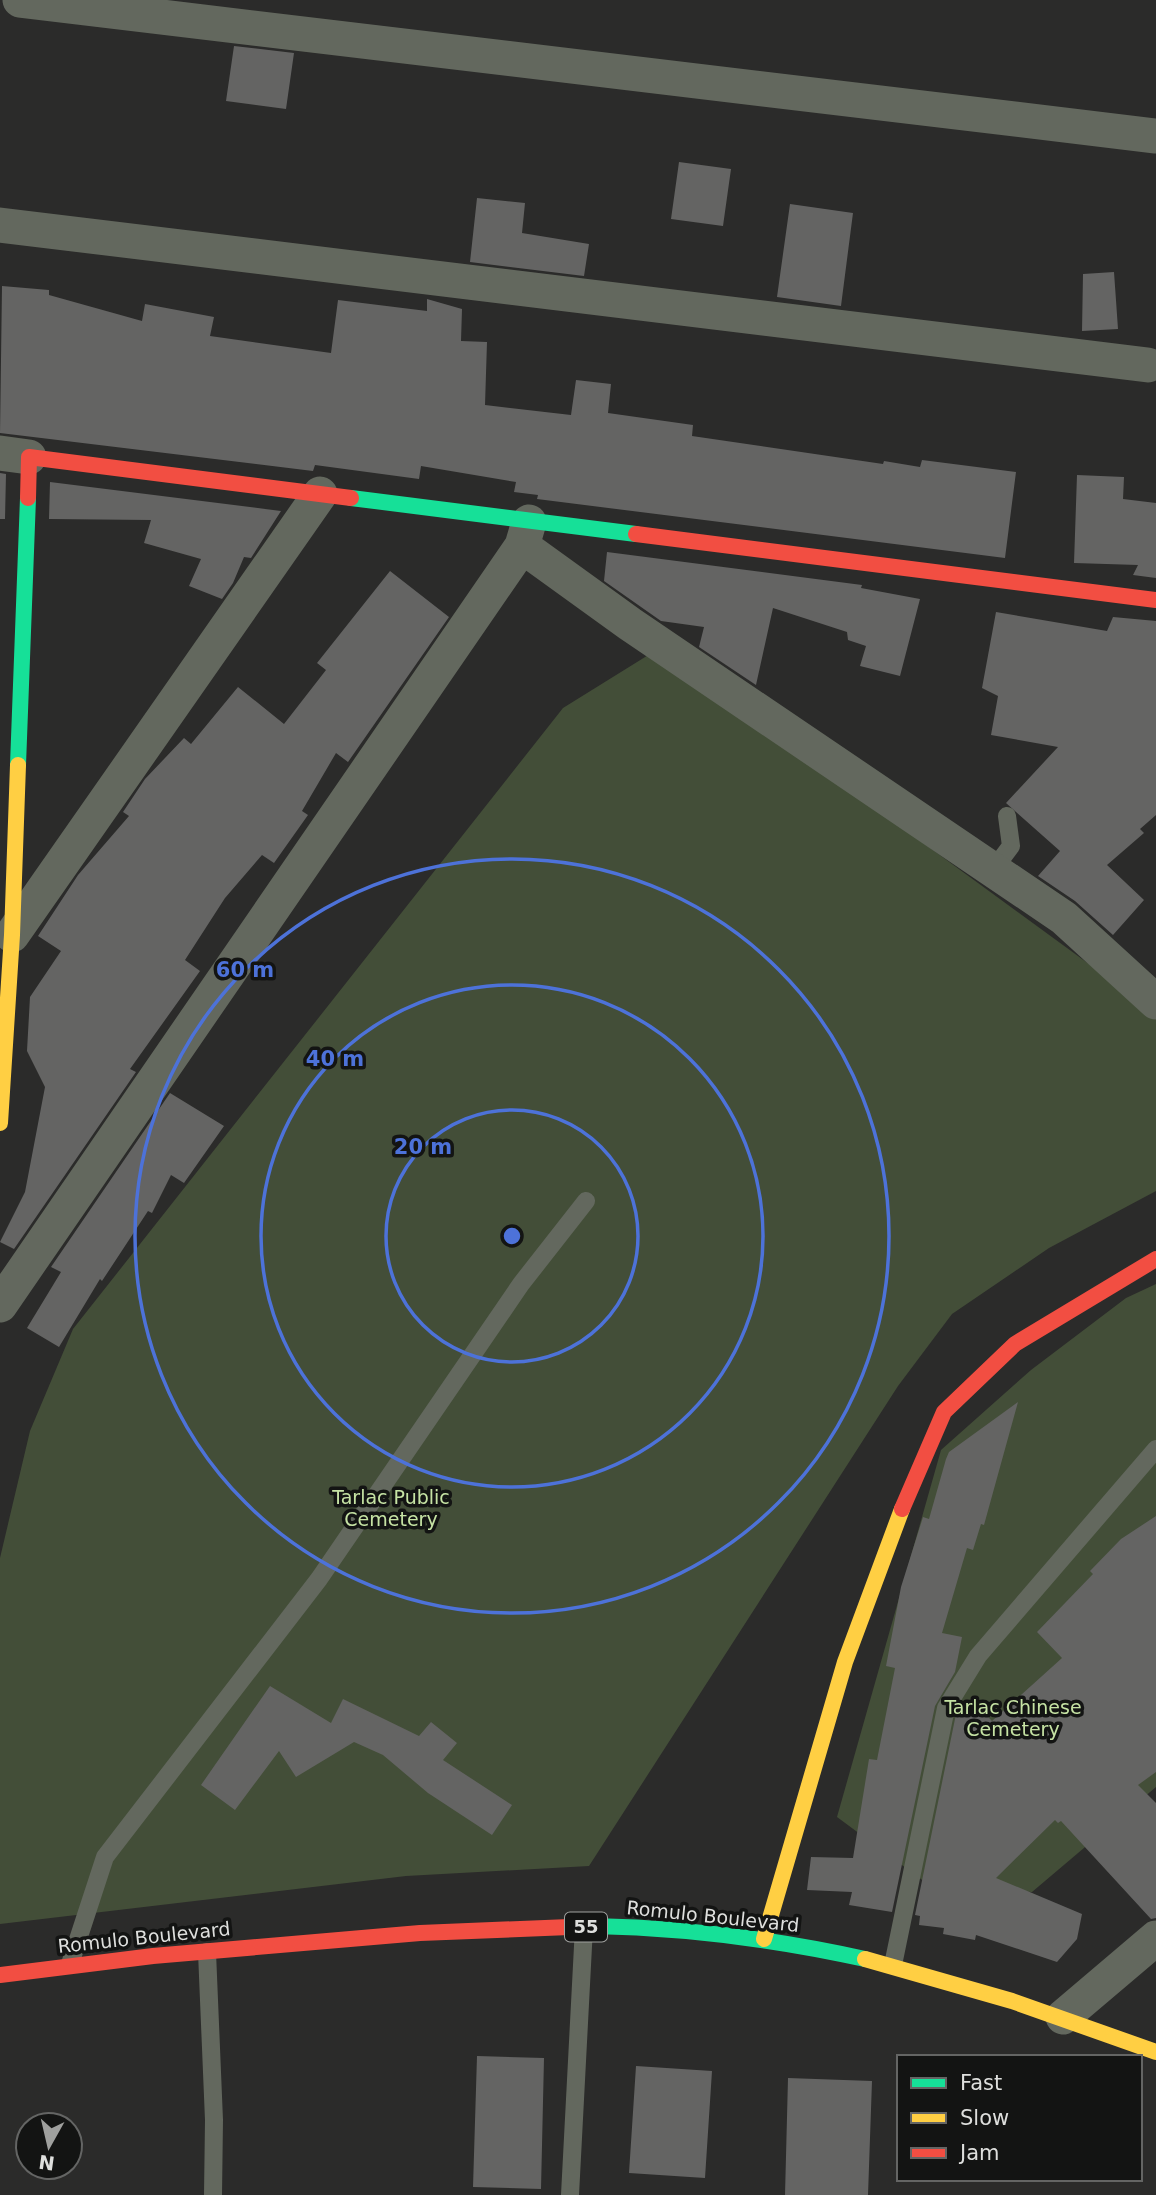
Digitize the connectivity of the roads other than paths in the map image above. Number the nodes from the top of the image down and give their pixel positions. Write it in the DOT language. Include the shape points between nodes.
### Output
graph roads {
  1 [pos="20,0"];
  2 [pos="1156,136"];
  3 [pos="0,225"];
  4 [pos="1148,365"];
  5 [pos="15,455"];
  6 [pos="320,494"];
  7 [pos="525,534"];
  8 [pos="1156,600"];
  9 [pos="1007,816"];
  10 [pos="993,870"];
  11 [pos="12,935"];
  12 [pos="1156,1002"];
  13 [pos="0,1123"];
  14 [pos="586,1201"];
  15 [pos="1156,1259"];
  16 [pos="0,1305"];
  17 [pos="1156,1450"];
  18 [pos="584,1927"];
  19 [pos="1156,1938"];
  20 [pos="764,1939"];
  21 [pos="207,1952"];
  22 [pos="70,1964"];
  23 [pos="893,1965"];
  24 [pos="0,1975"];
  25 [pos="1063,2017"];
  26 [pos="1156,2052"];
  27 [pos="213,2195"];
  28 [pos="570,2195"];
  1 -- 2 [label="street"];
  3 -- 4 [label="street"];
  5 -- 6 [label="main road"];
  5 -- 11 [label="main road"];
  6 -- 7 [label="main road"];
  6 -- 11 [label="street"];
  7 -- 8 [label="main road"];
  7 -- 10 [label="street" via="631,624"];
  7 -- 16 [label="street"];
  9 -- 10 [label="lane" via="1010,846"];
  10 -- 12 [label="street" via="1064,918"];
  11 -- 13 [label="main road"];
  14 -- 22 [label="lane" via="522,1284 319,1579 105,1857"];
  15 -- 20 [label="main road" via="1015,1345 944,1412 917,1468 845,1662"];
  17 -- 23 [label="lane" via="978,1656 946,1708"];
  18 -- 20 [label="main road, Romulo Boulevard / 55" via="656,1927"];
  18 -- 21 [label="main road, Romulo Boulevard / 55" via="490,1926"];
  18 -- 28 [label="lane"];
  19 -- 25 [label="street"];
  20 -- 23 [label="main road, Romulo Boulevard / 55"];
  21 -- 22 [label="main road, Romulo Boulevard / 55"];
  21 -- 27 [label="lane"];
  22 -- 24 [label="main road, Romulo Boulevard / 55"];
  23 -- 25 [label="main road, Romulo Boulevard / 55"];
  25 -- 26 [label="main road, Romulo Boulevard / 55"];
}
